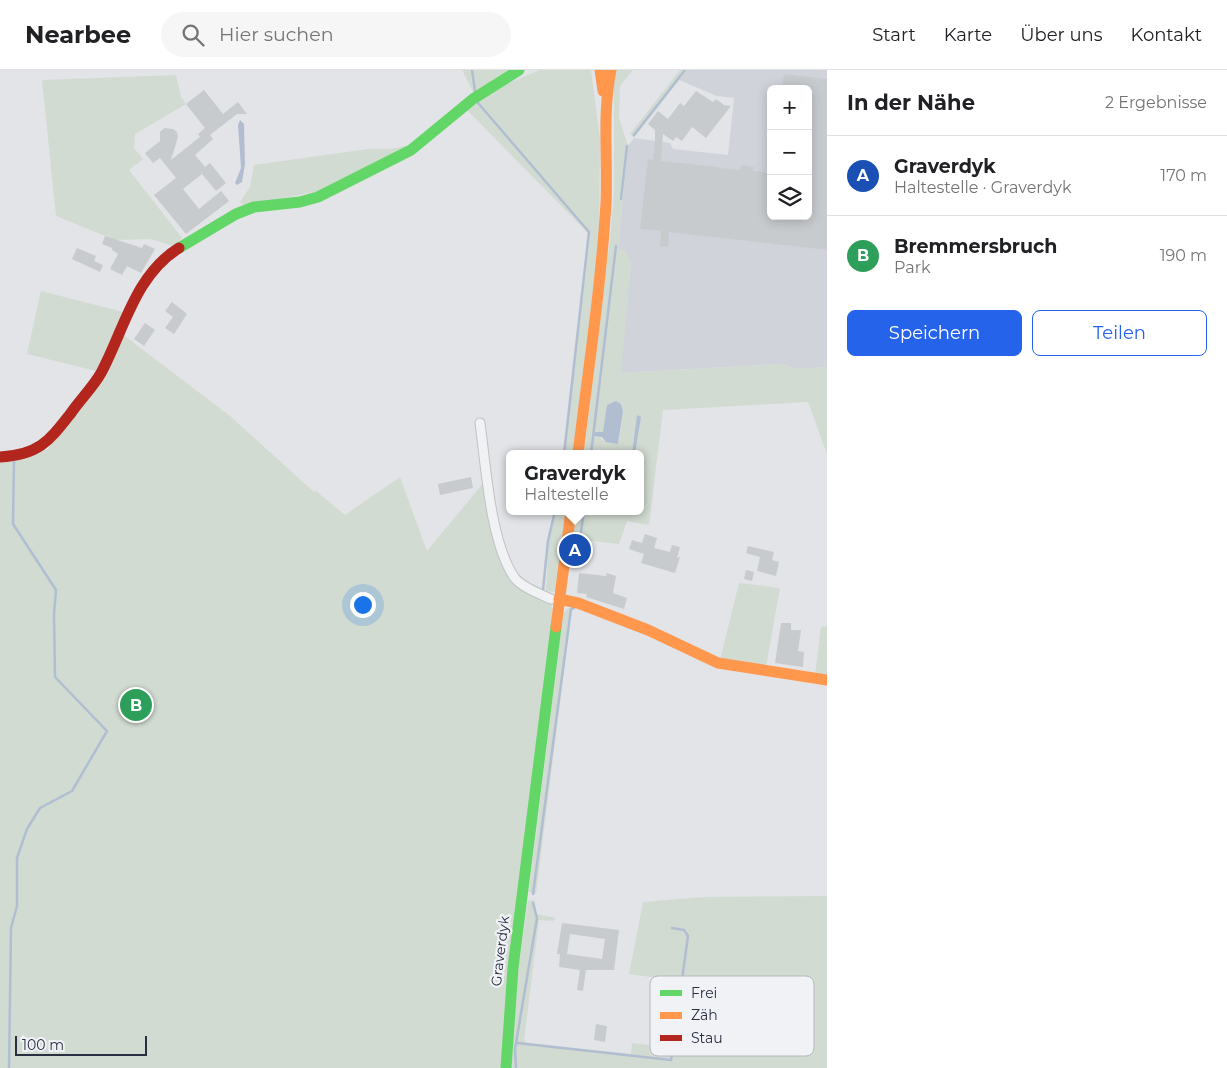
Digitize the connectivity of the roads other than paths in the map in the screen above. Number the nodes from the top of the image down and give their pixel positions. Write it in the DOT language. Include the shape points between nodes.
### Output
graph roads {
  1 [pos="519,70"];
  2 [pos="600,70"];
  3 [pos="611,70"];
  4 [pos="606,107"];
  5 [pos="480,422"];
  6 [pos="579,450"];
  7 [pos="0,457"];
  8 [pos="569,515"];
  9 [pos="555,599"];
  10 [pos="827,680"];
  11 [pos="506,1068"];
  1 -- 7 [label="main road" via="473,99 411,150 318,197 254,207 236,214 168,255 140,288 100,374 48,442 17,456"];
  2 -- 4 [label="main road"];
  3 -- 4 [label="main road"];
  4 -- 6 [label="main road" via="607,200 603,258"];
  5 -- 9 [label="street" via="498,534 505,558 515,579"];
  8 -- 9 [label="main road, Graverdyk"];
  9 -- 10 [label="main road" via="578,603 648,630 718,663"];
  9 -- 11 [label="main road, Graverdyk" via="513,968"];
}
